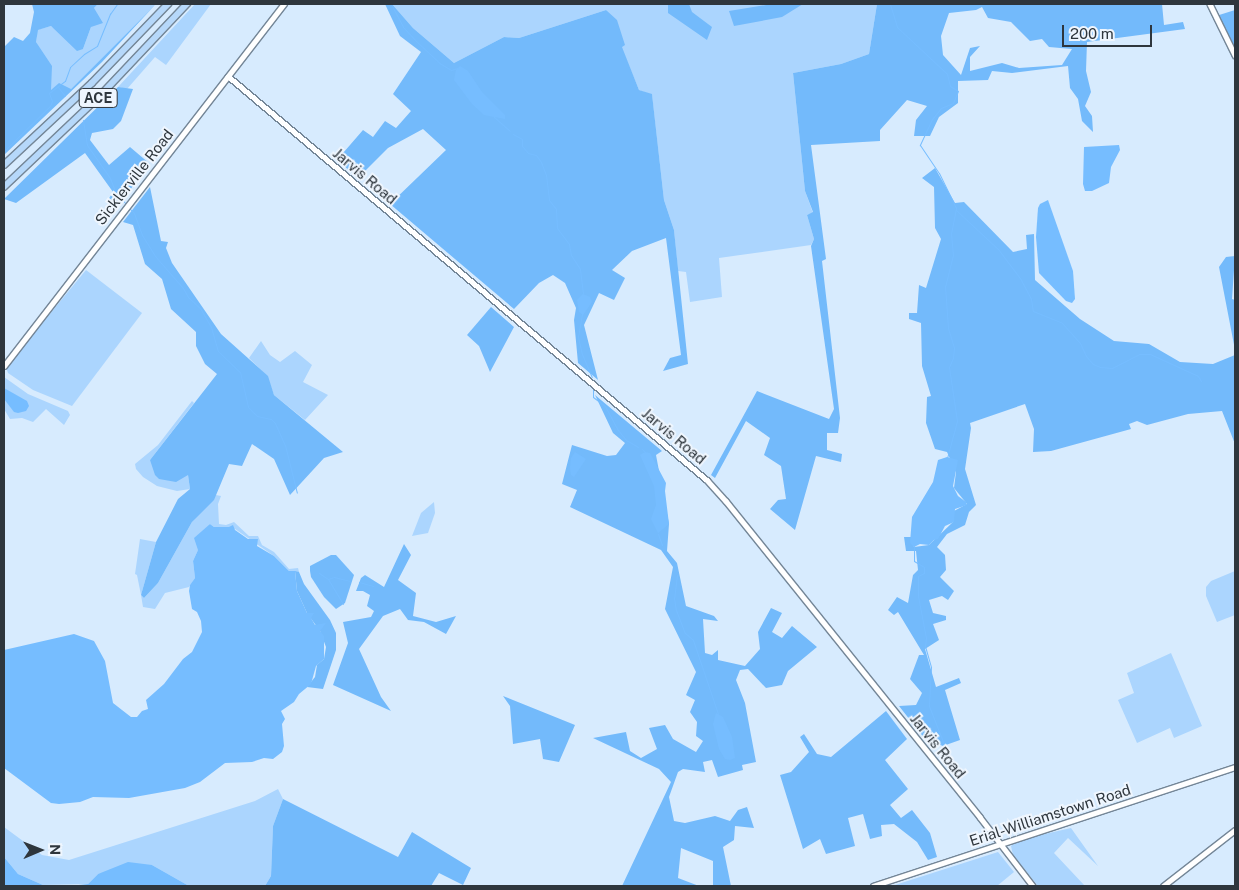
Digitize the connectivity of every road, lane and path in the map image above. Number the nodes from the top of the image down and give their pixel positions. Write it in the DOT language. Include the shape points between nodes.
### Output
graph roads {
  1 [pos="168,4"];
  2 [pos="188,4"];
  3 [pos="284,4"];
  4 [pos="1210,4"];
  5 [pos="1235,55"];
  6 [pos="228,76"];
  7 [pos="4,165"];
  8 [pos="4,187"];
  9 [pos="4,366"];
  10 [pos="1235,767"];
  11 [pos="1235,830"];
  12 [pos="1000,844"];
  13 [pos="873,886"];
  14 [pos="1033,886"];
  15 [pos="1163,886"];
  1 -- 7 [label="highway, ACE" via="92,83"];
  2 -- 8 [label="highway, ACE" via="99,97"];
  3 -- 6 [label="street, Sicklerville Road"];
  4 -- 5 [label="street"];
  6 -- 9 [label="street, Sicklerville Road"];
  6 -- 12 [label="street, Jarvis Road" via="712,485"];
  10 -- 12 [label="street, Erial-Williamstown Road"];
  11 -- 15 [label="street"];
  12 -- 13 [label="street, Erial-Williamstown Road"];
  12 -- 14 [label="street, Jarvis Road"];
}
